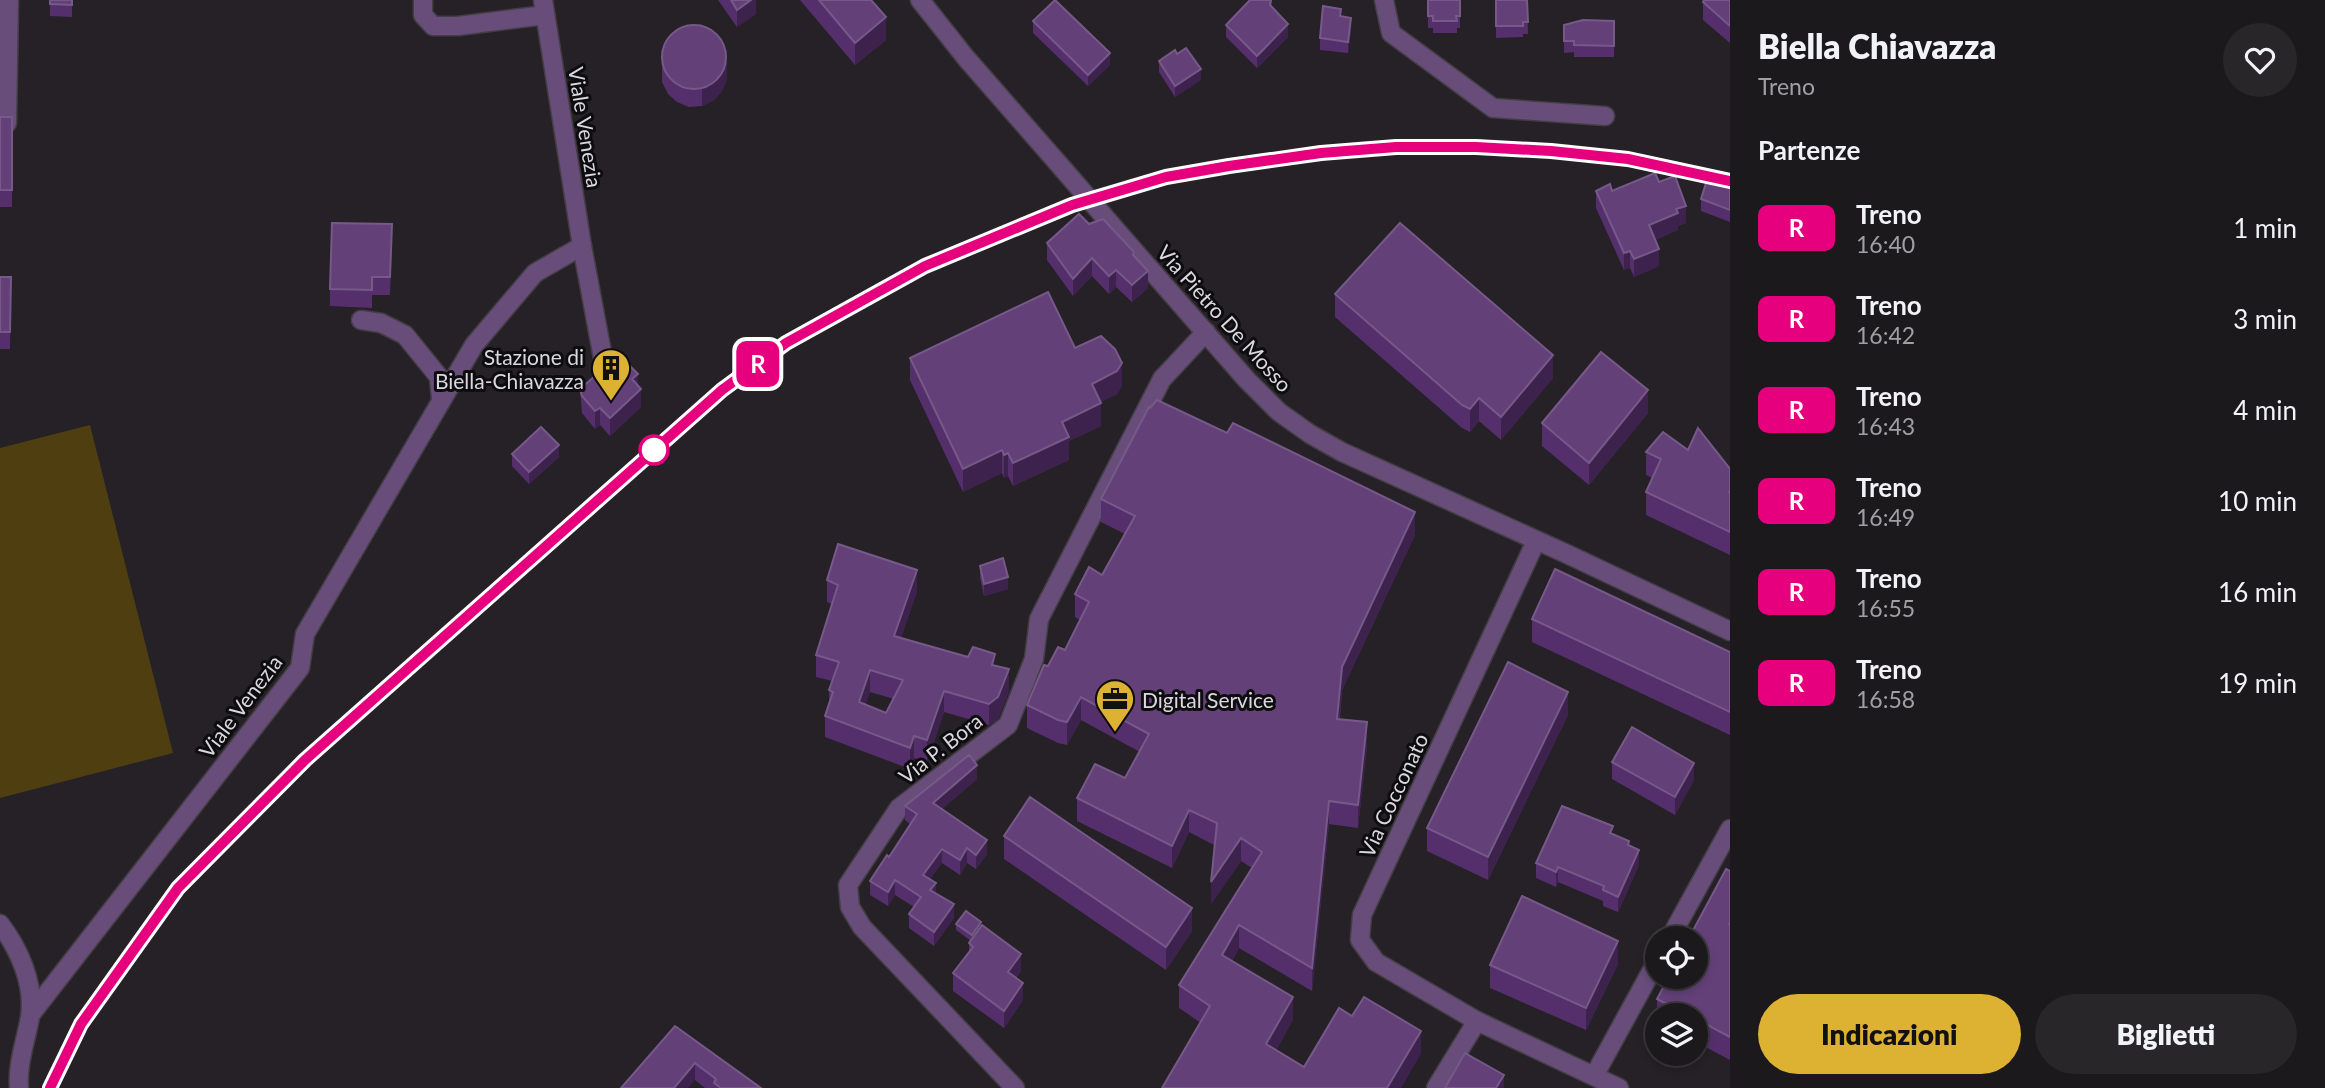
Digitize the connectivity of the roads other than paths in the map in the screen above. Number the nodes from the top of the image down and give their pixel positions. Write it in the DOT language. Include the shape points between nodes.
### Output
graph roads {
  1 [pos="9,0"];
  2 [pos="424,0"];
  3 [pos="920,0"];
  4 [pos="1384,0"];
  5 [pos="544,8"];
  6 [pos="1605,116"];
  7 [pos="0,123"];
  8 [pos="582,246"];
  9 [pos="361,320"];
  10 [pos="1206,332"];
  11 [pos="603,358"];
  12 [pos="441,399"];
  13 [pos="1536,541"];
  14 [pos="1730,631"];
  15 [pos="1730,829"];
  16 [pos="0,924"];
  17 [pos="1677,926"];
  18 [pos="1645,983"];
  19 [pos="30,1014"];
  20 [pos="1477,1021"];
  21 [pos="1594,1076"];
  22 [pos="19,1088"];
  23 [pos="1015,1088"];
  24 [pos="1436,1088"];
  25 [pos="1619,1088"];
  1 -- 7 [label="street" via="7,123"];
  2 -- 5 [label="street, Viale Venezia" via="423,15 433,26 458,26"];
  3 -- 10 [label="street, Via Pietro De Mosso, bridge"];
  4 -- 6 [label="street" via="1391,33 1493,108"];
  5 -- 8 [label="street, Viale Venezia"];
  8 -- 11 [label="street, Viale Venezia"];
  8 -- 12 [label="street, Viale Venezia" via="535,273 474,345"];
  9 -- 12 [label="street" via="381,323 405,335 439,377"];
  10 -- 13 [label="street, Via Pietro De Mosso" via="1279,412 1310,435"];
  10 -- 23 [label="street, Via P. Bora" via="1162,379 1039,619 1034,659 1008,725 899,808 848,885 850,906 862,927"];
  12 -- 19 [label="street, Viale Venezia" via="305,634 300,667"];
  13 -- 14 [label="street, Via Pietro De Mosso"];
  13 -- 20 [label="street, Via Cocconato" via="1362,915 1360,940 1376,962"];
  15 -- 17 [label="street"];
  16 -- 19 [label="street" via="24,968"];
  18 -- 21 [label="street"];
  19 -- 22 [label="street"];
  20 -- 21 [label="street, Via Cocconato"];
  20 -- 24 [label="street"];
  21 -- 25 [label="street, Via Cocconato"];
}
